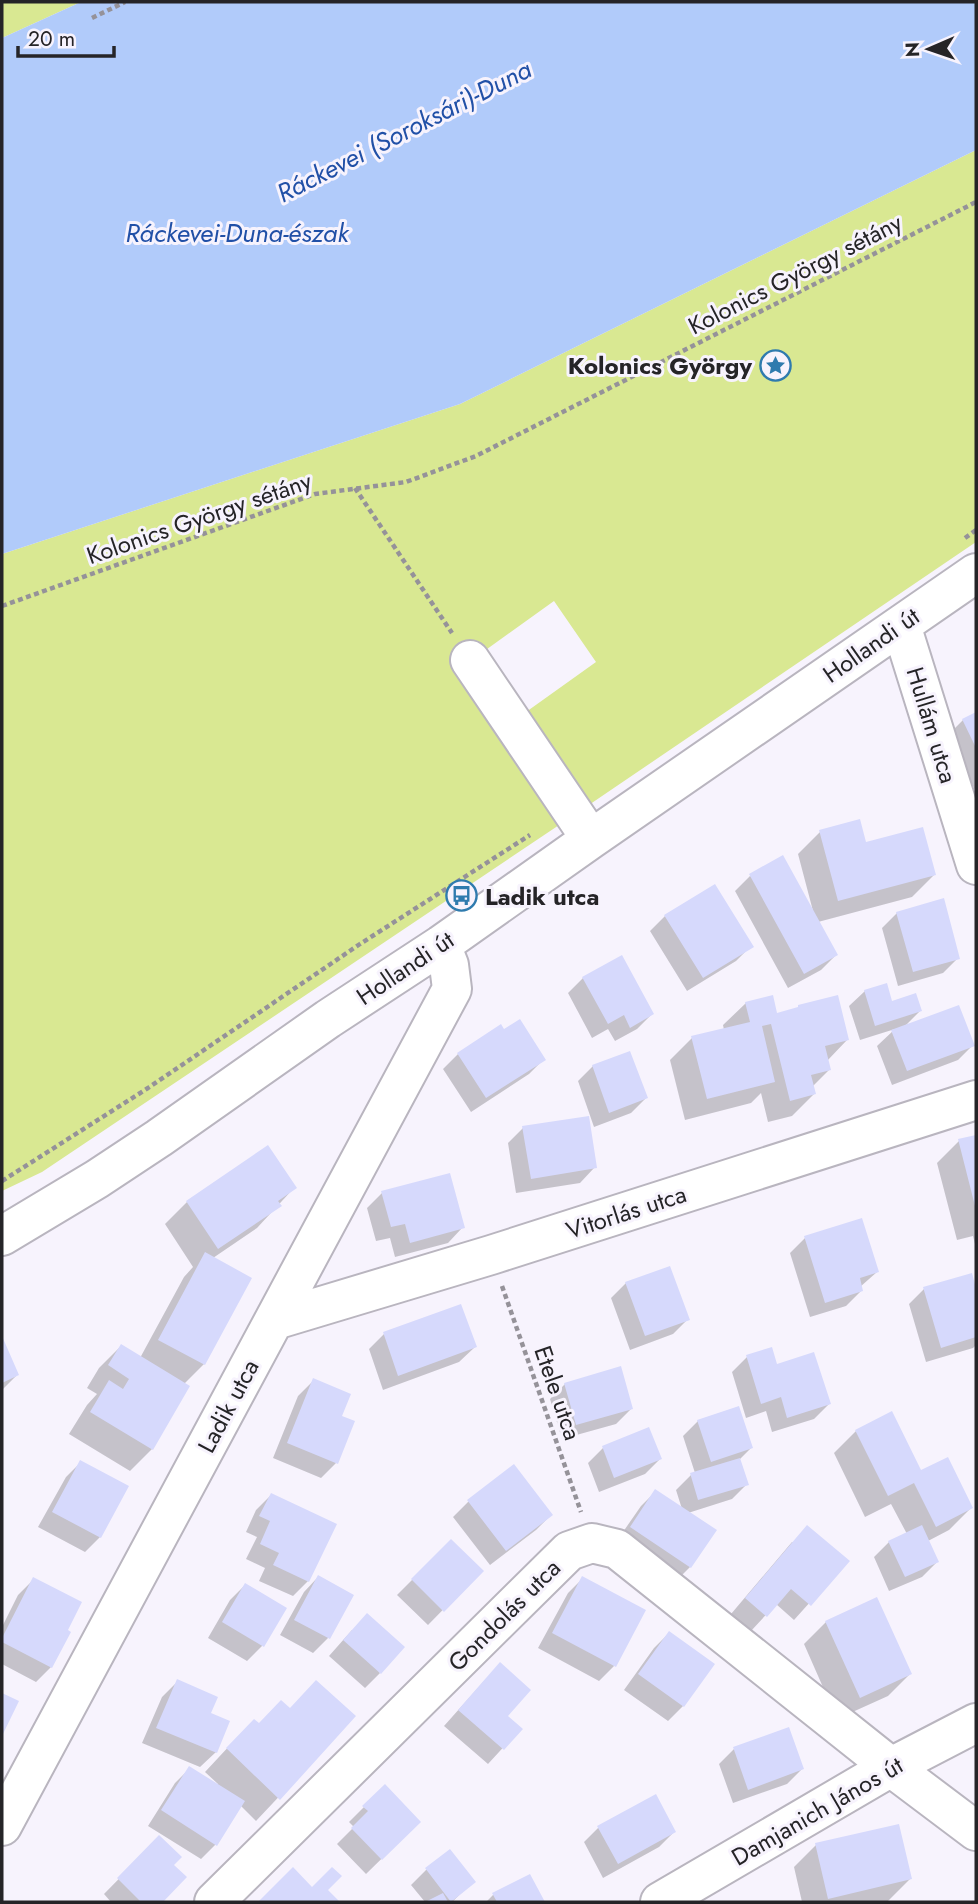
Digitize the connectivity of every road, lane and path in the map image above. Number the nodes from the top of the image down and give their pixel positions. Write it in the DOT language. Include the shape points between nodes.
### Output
graph roads {
  1 [pos="125,2"];
  2 [pos="113,4"];
  3 [pos="92,18"];
  4 [pos="976,202"];
  5 [pos="355,488"];
  6 [pos="976,530"];
  7 [pos="970,556"];
  8 [pos="2,607"];
  9 [pos="901,625"];
  10 [pos="470,660"];
  11 [pos="581,824"];
  12 [pos="976,866"];
  13 [pos="441,945"];
  14 [pos="976,1100"];
  15 [pos="2,1181"];
  16 [pos="2,1236"];
  17 [pos="491,1255"];
  18 [pos="275,1320"];
  19 [pos="592,1543"];
  20 [pos="976,1723"];
  21 [pos="891,1767"];
  22 [pos="2,1826"];
  23 [pos="976,1831"];
  24 [pos="214,1902"];
  25 [pos="660,1902"];
  1 -- 2 [label="path"];
  2 -- 3 [label="path"];
  4 -- 5 [label="path, Kolonics György sétány" via="476,456 406,482"];
  5 -- 8 [label="path, Kolonics György sétány" via="315,494"];
  5 -- 10 [label="path"];
  6 -- 7 [label="path"];
  7 -- 9 [label="street, Hollandi út"];
  9 -- 11 [label="street, Hollandi út"];
  9 -- 12 [label="street, Hullám utca"];
  10 -- 11 [label="street"];
  11 -- 13 [label="street, Hollandi út"];
  11 -- 15 [label="path" via="360,944"];
  13 -- 16 [label="street, Hollandi út" via="159,1138"];
  13 -- 18 [label="street, Ladik utca" via="452,989"];
  14 -- 17 [label="street, Vitorlás utca"];
  17 -- 18 [label="street, Vitorlás utca"];
  17 -- 19 [label="path, Etele utca"];
  18 -- 22 [label="street, Ladik utca"];
  19 -- 21 [label="street" via="617,1549"];
  19 -- 24 [label="street, Gondolás utca" via="569,1551"];
  20 -- 21 [label="street, Damjanich János út"];
  21 -- 23 [label="street"];
  21 -- 25 [label="street, Damjanich János út"];
}
